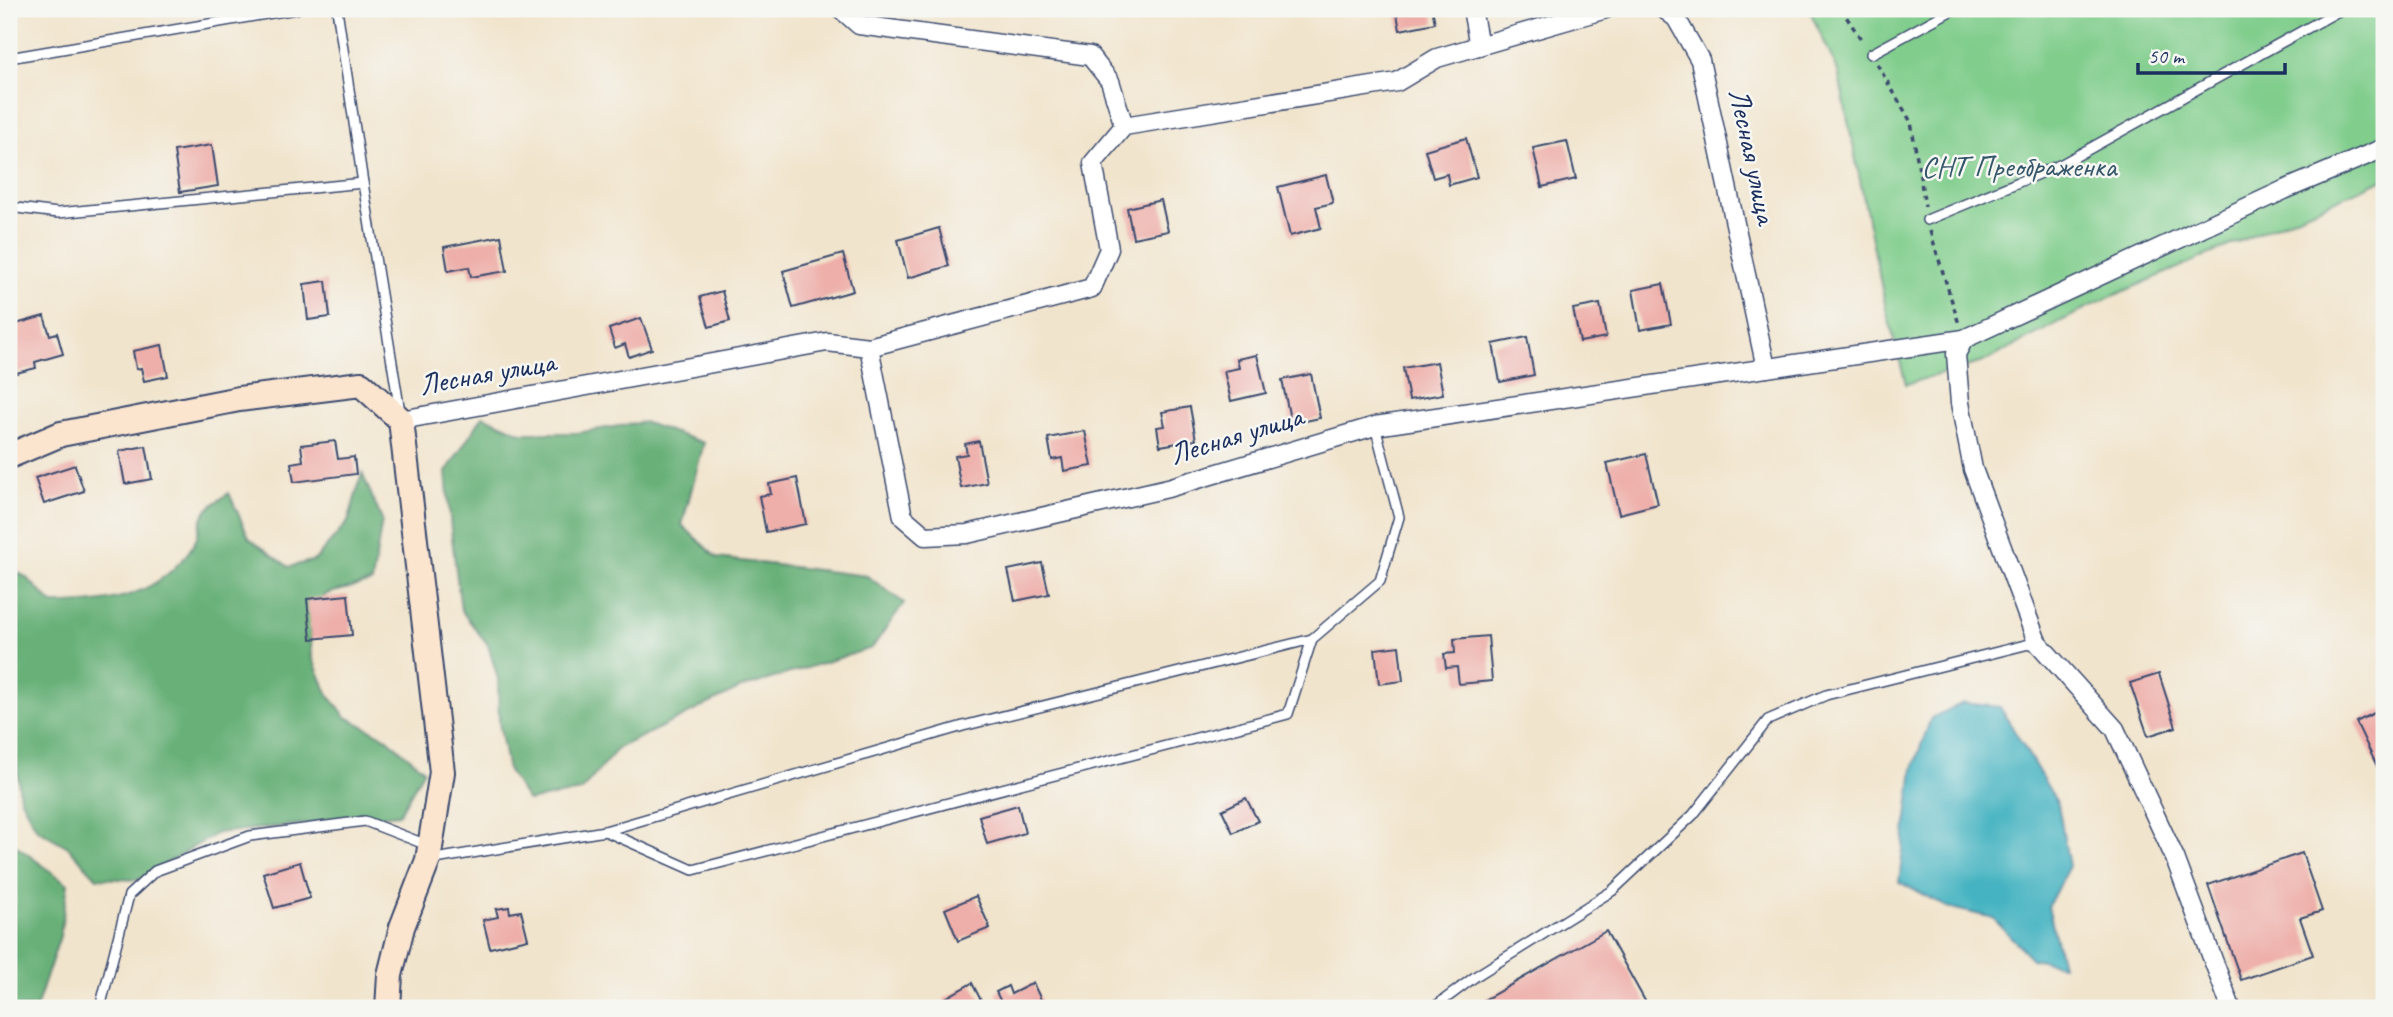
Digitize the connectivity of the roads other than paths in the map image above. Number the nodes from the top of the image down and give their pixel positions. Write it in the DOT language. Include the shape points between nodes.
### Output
graph roads {
  1 [pos="296,9"];
  2 [pos="337,9"];
  3 [pos="841,9"];
  4 [pos="1472,9"];
  5 [pos="1606,9"];
  6 [pos="1664,9"];
  7 [pos="1954,9"];
  8 [pos="2342,9"];
  9 [pos="1479,46"];
  10 [pos="1871,54"];
  11 [pos="9,58"];
  12 [pos="1124,126"];
  13 [pos="2384,148"];
  14 [pos="363,183"];
  15 [pos="9,207"];
  16 [pos="1927,220"];
  17 [pos="1964,339"];
  18 [pos="869,347"];
  19 [pos="1766,368"];
  20 [pos="401,420"];
  21 [pos="1375,426"];
  22 [pos="9,456"];
  23 [pos="1312,639"];
  24 [pos="2037,642"];
  25 [pos="605,831"];
  26 [pos="428,853"];
  27 [pos="100,1008"];
  28 [pos="388,1008"];
  29 [pos="1433,1008"];
  30 [pos="2231,1008"];
  1 -- 11 [label="lane"];
  2 -- 14 [label="lane"];
  3 -- 12 [label="street" via="859,25 1090,56 1110,81"];
  4 -- 9 [label="street"];
  5 -- 9 [label="street"];
  6 -- 19 [label="street, Лесная улица" via="1676,18 1700,60"];
  7 -- 10 [label="lane"];
  8 -- 16 [label="lane" via="2062,163"];
  9 -- 12 [label="street" via="1437,58 1397,82"];
  12 -- 18 [label="street, Лесная улица" via="1093,163 1109,249 1092,288"];
  13 -- 17 [label="street, Лесная улица"];
  14 -- 15 [label="lane" via="58,213"];
  14 -- 20 [label="lane"];
  17 -- 19 [label="street, Лесная улица"];
  17 -- 24 [label="street" via="1956,354 1973,469"];
  18 -- 20 [label="street, Лесная улица" via="827,342"];
  18 -- 21 [label="street, Лесная улица" via="903,517 925,536 967,534 1168,488"];
  19 -- 21 [label="street, Лесная улица"];
  20 -- 22 [label="street, Лесная улица" via="360,384 239,399 61,434"];
  20 -- 26 [label="street" via="442,772"];
  21 -- 23 [label="lane" via="1399,516 1380,581"];
  23 -- 25 [label="lane" via="963,726"];
  23 -- 25 [label="lane" via="1288,714 694,870"];
  24 -- 29 [label="lane" via="1826,695 1768,720 1693,815 1612,891"];
  24 -- 30 [label="street" via="2115,729 2175,858"];
  25 -- 26 [label="lane"];
  26 -- 27 [label="lane" via="365,821 250,836 155,871 128,895"];
  26 -- 28 [label="street" via="402,927 390,975"];
}
